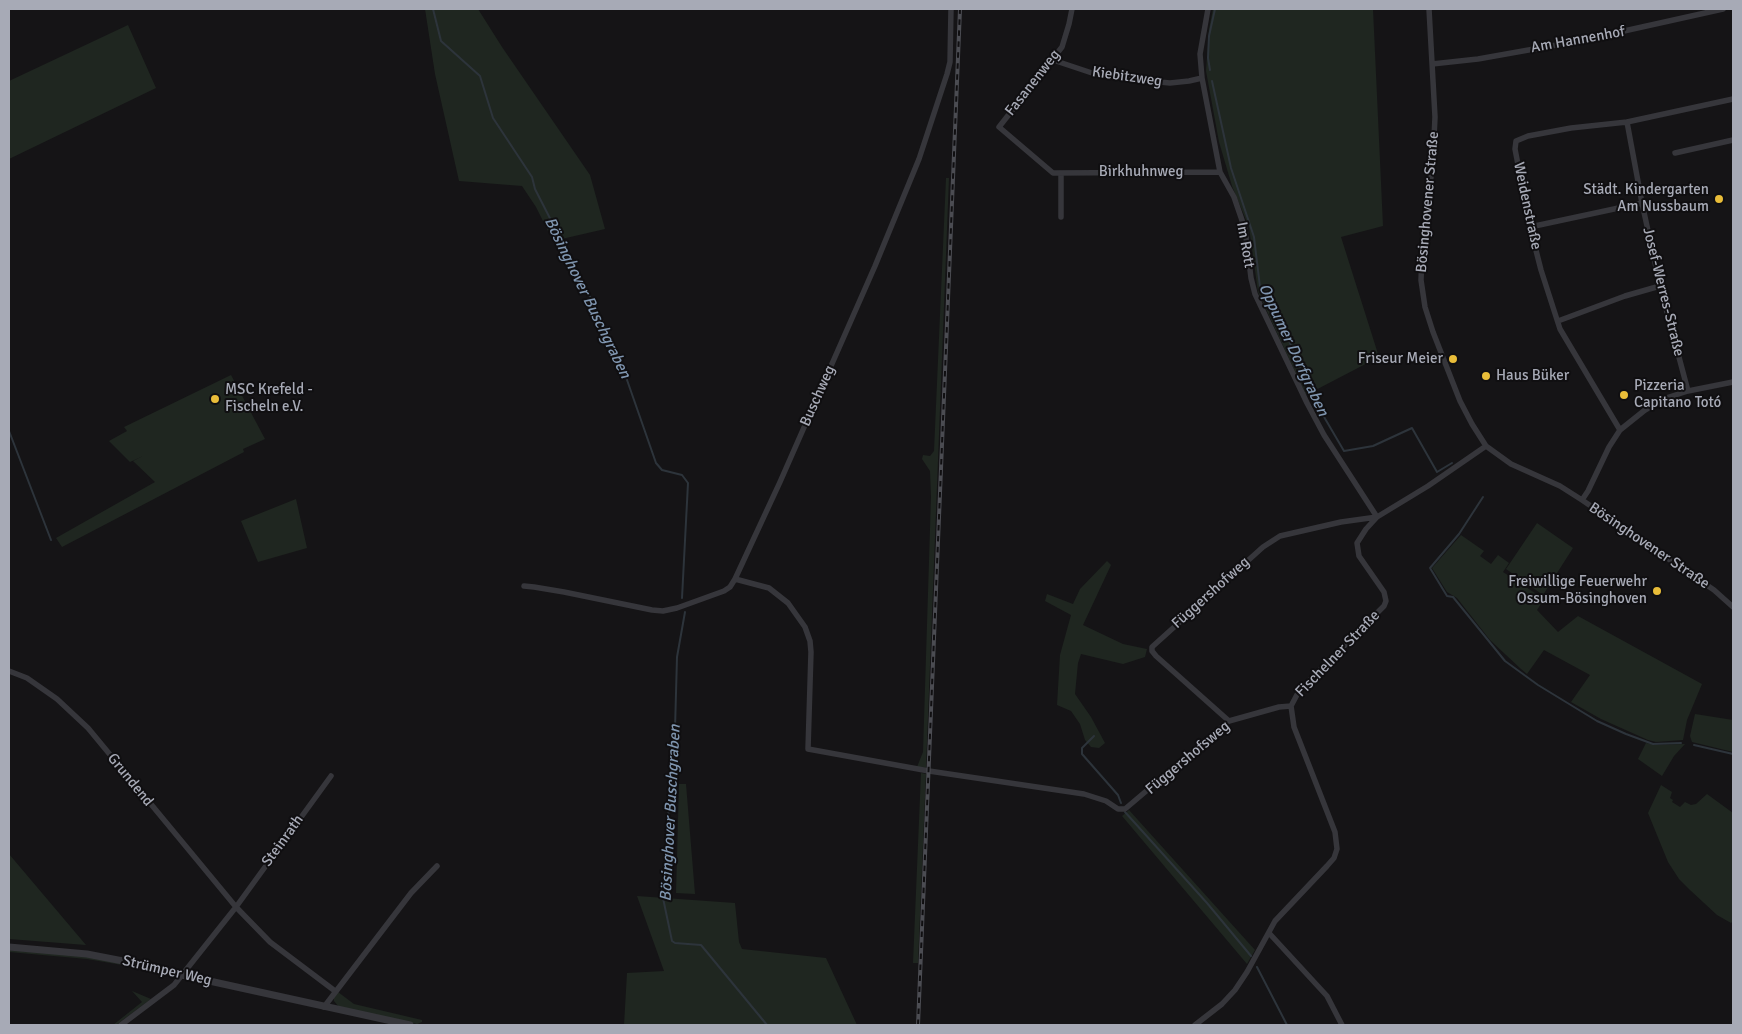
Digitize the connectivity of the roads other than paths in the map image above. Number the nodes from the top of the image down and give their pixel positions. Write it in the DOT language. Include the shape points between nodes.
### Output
graph roads {
  1 [pos="951,9"];
  2 [pos="1072,9"];
  3 [pos="1208,9"];
  4 [pos="1429,9"];
  5 [pos="1723,9"];
  6 [pos="1053,60"];
  7 [pos="1432,64"];
  8 [pos="1202,78"];
  9 [pos="1733,99"];
  10 [pos="1628,122"];
  11 [pos="1000,127"];
  12 [pos="1733,140"];
  13 [pos="1675,153"];
  14 [pos="1061,172"];
  15 [pos="1220,172"];
  16 [pos="1642,203"];
  17 [pos="1061,217"];
  18 [pos="1530,227"];
  19 [pos="1660,286"];
  20 [pos="1558,322"];
  21 [pos="1733,382"];
  22 [pos="1688,391"];
  23 [pos="1620,430"];
  24 [pos="1486,446"];
  25 [pos="1582,500"];
  26 [pos="1377,517"];
  27 [pos="735,579"];
  28 [pos="524,586"];
  29 [pos="1733,607"];
  30 [pos="9,670"];
  31 [pos="1291,706"];
  32 [pos="1229,721"];
  33 [pos="331,776"];
  34 [pos="438,866"];
  35 [pos="236,907"];
  36 [pos="1269,934"];
  37 [pos="9,947"];
  38 [pos="182,975"];
  39 [pos="335,991"];
  40 [pos="324,1007"];
  41 [pos="120,1025"];
  42 [pos="410,1025"];
  43 [pos="1195,1025"];
  44 [pos="1342,1025"];
  1 -- 27 [label="street, Buschweg" via="950,62 919,159 875,266"];
  2 -- 6 [label="street, Fasanenweg" via="1065,39"];
  3 -- 8 [label="street, Im Rott" via="1200,54"];
  4 -- 7 [label="street, Bösinghovener Straße"];
  5 -- 7 [label="street, Am Hannenhof" via="1588,39"];
  6 -- 8 [label="street, Kiebitzweg" via="1092,73 1139,80 1170,83"];
  6 -- 11 [label="street, Fasanenweg"];
  7 -- 24 [label="street, Bösinghovener Straße" via="1435,116 1422,256 1425,306 1460,401"];
  8 -- 15 [label="street, Im Rott"];
  9 -- 10 [label="street"];
  10 -- 16 [label="street, Josef-Werres-Straße"];
  10 -- 18 [label="street, Weidenstraße" via="1570,128 1516,141 1517,164"];
  11 -- 14 [label="street, Birkhuhnweg" via="1053,173"];
  12 -- 13 [label="street"];
  14 -- 15 [label="street, Birkhuhnweg"];
  14 -- 17 [label="street"];
  15 -- 26 [label="street, Im Rott" via="1234,197 1245,229 1255,294 1324,436"];
  16 -- 18 [label="street"];
  16 -- 19 [label="street, Josef-Werres-Straße"];
  18 -- 20 [label="street, Weidenstraße"];
  19 -- 20 [label="street"];
  19 -- 22 [label="street, Josef-Werres-Straße"];
  20 -- 23 [label="street, Weidenstraße"];
  21 -- 22 [label="street"];
  22 -- 23 [label="street" via="1645,410"];
  23 -- 25 [label="street"];
  24 -- 25 [label="street, Bösinghovener Straße" via="1511,464 1560,486"];
  24 -- 26 [label="street, Fischelner Straße"];
  25 -- 29 [label="street, Bösinghovener Straße" via="1714,590"];
  26 -- 31 [label="street, Fischelner Straße" via="1361,536 1357,549 1384,592 1384,606 1299,691"];
  26 -- 32 [label="street, Függershofweg" via="1280,536 1263,547 1152,647 1156,656"];
  27 -- 28 [label="street" via="724,591 663,611"];
  27 -- 32 [label="street, Függershofsweg" via="769,588 788,603 805,627 811,652 808,749 1084,794 1125,809"];
  30 -- 35 [label="street, Grundend" via="57,699 88,728"];
  31 -- 32 [label="street, Függershofsweg"];
  31 -- 36 [label="street, Fischelner Straße" via="1294,727 1335,832 1337,850 1327,866 1284,910"];
  33 -- 35 [label="street, Steinrath"];
  34 -- 39 [label="street" via="411,893"];
  35 -- 38 [label="street"];
  35 -- 39 [label="street, Grundend" via="270,942"];
  36 -- 43 [label="street, Fischelner Straße" via="1235,990"];
  36 -- 44 [label="street" via="1326,996"];
  37 -- 38 [label="street, Strümper Weg" via="86,954"];
  38 -- 40 [label="street, Strümper Weg"];
  38 -- 41 [label="street" via="174,985"];
  39 -- 40 [label="street"];
  40 -- 42 [label="street, Strümper Weg"];
}
